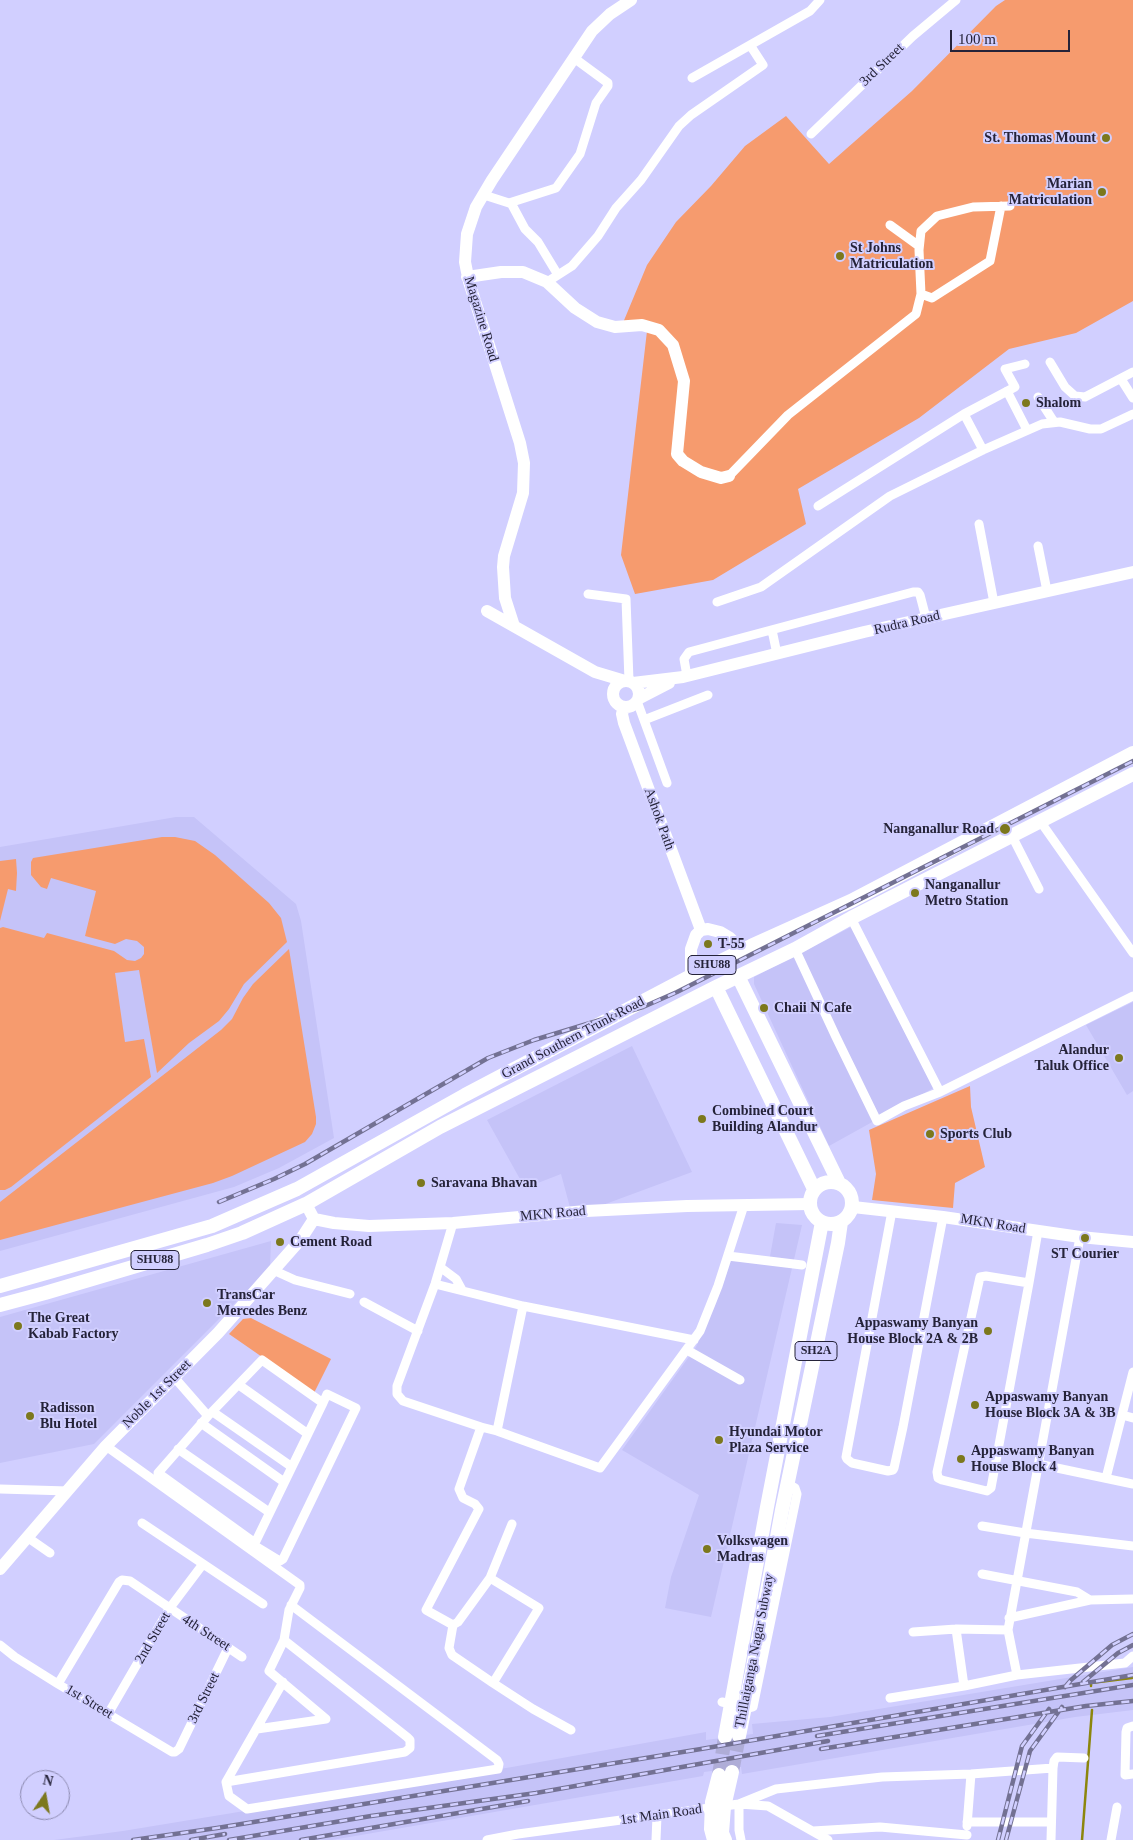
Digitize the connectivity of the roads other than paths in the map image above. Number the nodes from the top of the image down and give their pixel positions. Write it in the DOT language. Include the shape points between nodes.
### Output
graph roads {
  1 [pos="631,0"];
  2 [pos="820,0"];
  3 [pos="956,0"];
  4 [pos="750,45"];
  5 [pos="574,58"];
  6 [pos="692,78"];
  7 [pos="811,134"];
  8 [pos="484,195"];
  9 [pos="511,203"];
  10 [pos="890,225"];
  11 [pos="919,246"];
  12 [pos="467,277"];
  13 [pos="553,279"];
  14 [pos="921,294"];
  15 [pos="1050,362"];
  16 [pos="1025,364"];
  17 [pos="1133,372"];
  18 [pos="1121,379"];
  19 [pos="1007,391"];
  20 [pos="1038,397"];
  21 [pos="1133,398"];
  22 [pos="964,414"];
  23 [pos="1133,414"];
  24 [pos="1054,422"];
  25 [pos="1027,430"];
  26 [pos="983,450"];
  27 [pos="729,476"];
  28 [pos="818,506"];
  29 [pos="979,524"];
  30 [pos="1038,546"];
  31 [pos="1133,572"];
  32 [pos="1047,591"];
  33 [pos="588,594"];
  34 [pos="717,602"];
  35 [pos="994,603"];
  36 [pos="487,610"];
  37 [pos="926,618"];
  38 [pos="514,626"];
  39 [pos="772,630"];
  40 [pos="777,654"];
  41 [pos="594,672"];
  42 [pos="685,677"];
  43 [pos="629,682"];
  44 [pos="612,693"];
  45 [pos="708,695"];
  46 [pos="637,700"];
  47 [pos="624,707"];
  48 [pos="644,720"];
  49 [pos="1133,753"];
  50 [pos="1133,774"];
  51 [pos="667,784"];
  52 [pos="1040,821"];
  53 [pos="1012,836"];
  54 [pos="1039,889"];
  55 [pos="851,918"];
  56 [pos="701,930"];
  57 [pos="795,949"];
  58 [pos="742,950"];
  59 [pos="1133,953"];
  60 [pos="691,976"];
  61 [pos="738,976"];
  62 [pos="716,987"];
  63 [pos="1133,996"];
  64 [pos="940,1092"];
  65 [pos="839,1183"];
  66 [pos="297,1189"];
  67 [pos="814,1189"];
  68 [pos="306,1204"];
  69 [pos="810,1204"];
  70 [pos="744,1205"];
  71 [pos="852,1207"];
  72 [pos="892,1211"];
  73 [pos="943,1217"];
  74 [pos="314,1219"];
  75 [pos="822,1222"];
  76 [pos="841,1222"];
  77 [pos="453,1223"];
  78 [pos="212,1226"];
  79 [pos="1038,1231"];
  80 [pos="1080,1237"];
  81 [pos="220,1240"];
  82 [pos="1133,1242"];
  83 [pos="728,1256"];
  84 [pos="802,1265"];
  85 [pos="440,1267"];
  86 [pos="273,1270"];
  87 [pos="1029,1283"];
  88 [pos="435,1284"];
  89 [pos="0,1286"];
  90 [pos="462,1290"];
  91 [pos="350,1294"];
  92 [pos="364,1302"];
  93 [pos="0,1305"];
  94 [pos="523,1306"];
  95 [pos="418,1330"];
  96 [pos="694,1340"];
  97 [pos="687,1350"];
  98 [pos="1133,1372"];
  99 [pos="174,1377"];
  100 [pos="740,1380"];
  101 [pos="239,1385"];
  102 [pos="323,1403"];
  103 [pos="1122,1415"];
  104 [pos="207,1417"];
  105 [pos="1133,1418"];
  106 [pos="481,1427"];
  107 [pos="497,1431"];
  108 [pos="308,1434"];
  109 [pos="106,1446"];
  110 [pos="178,1449"];
  111 [pos="1038,1464"];
  112 [pos="292,1467"];
  113 [pos="773,1476"];
  114 [pos="1106,1478"];
  115 [pos="788,1481"];
  116 [pos="284,1482"];
  117 [pos="1133,1484"];
  118 [pos="0,1489"];
  119 [pos="68,1490"];
  120 [pos="269,1512"];
  121 [pos="142,1523"];
  122 [pos="512,1524"];
  123 [pos="982,1526"];
  124 [pos="1025,1533"];
  125 [pos="27,1537"];
  126 [pos="255,1542"];
  127 [pos="1133,1546"];
  128 [pos="50,1553"];
  129 [pos="203,1564"];
  130 [pos="0,1569"];
  131 [pos="982,1574"];
  132 [pos="490,1578"];
  133 [pos="1016,1582"];
  134 [pos="1133,1599"];
  135 [pos="1090,1600"];
  136 [pos="263,1604"];
  137 [pos="291,1605"];
  138 [pos="169,1609"];
  139 [pos="1010,1618"];
  140 [pos="453,1625"];
  141 [pos="956,1629"];
  142 [pos="1008,1630"];
  143 [pos="914,1632"];
  144 [pos="284,1640"];
  145 [pos="0,1645"];
  146 [pos="228,1648"];
  147 [pos="1133,1656"];
  148 [pos="242,1657"];
  149 [pos="1017,1676"];
  150 [pos="283,1682"];
  151 [pos="493,1683"];
  152 [pos="58,1684"];
  153 [pos="964,1686"];
  154 [pos="890,1698"];
  155 [pos="723,1702"];
  156 [pos="108,1714"];
  157 [pos="1133,1726"];
  158 [pos="257,1729"];
  159 [pos="571,1730"];
  160 [pos="179,1749"];
  161 [pos="1084,1758"];
  162 [pos="1053,1768"];
  163 [pos="970,1774"];
  164 [pos="1133,1774"];
  165 [pos="226,1782"];
  166 [pos="734,1805"];
  167 [pos="1118,1807"];
  168 [pos="657,1816"];
  169 [pos="967,1822"];
  170 [pos="1051,1822"];
  171 [pos="813,1831"];
  172 [pos="517,1837"];
  173 [pos="966,1838"];
  174 [pos="487,1840"];
  175 [pos="656,1840"];
  176 [pos="714,1840"];
  177 [pos="725,1840"];
  178 [pos="741,1840"];
  179 [pos="828,1840"];
  180 [pos="1051,1840"];
  181 [pos="1111,1840"];
  1 -- 5 [label="street, Magazine Road" via="598,24"];
  2 -- 4 [label="street" via="810,12"];
  3 -- 7 [label="street, 3rd Street" via="913,36"];
  4 -- 6 [label="street"];
  4 -- 13 [label="street" via="763,65 691,114 679,126 598,236 572,266"];
  5 -- 8 [label="street, Magazine Road"];
  5 -- 9 [label="street" via="608,83 596,103 580,154 556,188"];
  8 -- 9 [label="street"];
  8 -- 12 [label="street, Magazine Road" via="471,218 467,234"];
  9 -- 13 [label="street" via="525,229 538,242"];
  10 -- 11 [label="street"];
  11 -- 14 [label="street"];
  11 -- 14 [label="street" via="921,231 937,216 974,207 1005,206 990,261 932,298"];
  12 -- 13 [label="street" via="523,272"];
  12 -- 38 [label="street, Magazine Road" via="523,459 523,490 503,568 507,606"];
  13 -- 27 [label="street" via="575,308 597,322 615,327 649,326 667,338 676,352 684,381 677,454 700,472 720,478"];
  14 -- 27 [label="street" via="916,314 788,415"];
  15 -- 18 [label="street" via="1065,387 1075,396 1085,397"];
  16 -- 19 [label="street" via="1005,369 1015,387"];
  17 -- 18 [label="street"];
  18 -- 21 [label="street"];
  19 -- 22 [label="street"];
  19 -- 25 [label="street"];
  20 -- 24 [label="street"];
  22 -- 26 [label="street"];
  22 -- 28 [label="street"];
  23 -- 24 [label="street" via="1101,429"];
  24 -- 25 [label="street"];
  25 -- 26 [label="street"];
  26 -- 34 [label="street" via="890,496 761,587"];
  29 -- 35 [label="street"];
  30 -- 32 [label="street"];
  31 -- 32 [label="street, Rudra Road"];
  32 -- 35 [label="street, Rudra Road"];
  33 -- 43 [label="street" via="626,599"];
  35 -- 37 [label="street, Rudra Road"];
  36 -- 38 [label="street"];
  37 -- 39 [label="street" via="920,595 913,592"];
  37 -- 40 [label="street, Rudra Road"];
  38 -- 41 [label="street"];
  39 -- 40 [label="street"];
  39 -- 42 [label="street" via="689,652 684,660"];
  40 -- 42 [label="street, Rudra Road"];
  41 -- 43 [label="street"];
  41 -- 44 [label="street" via="607,683"];
  42 -- 43 [label="street, Rudra Road"];
  42 -- 46 [label="street, Rudra Road"];
  43 -- 44 [label="street" via="616,685"];
  43 -- 46 [label="street" via="638,688"];
  44 -- 47 [label="street" via="614,701"];
  45 -- 48 [label="street"];
  46 -- 47 [label="street" via="630,707"];
  46 -- 48 [label="street"];
  47 -- 56 [label="street, Ashok Path" via="623,720"];
  48 -- 51 [label="street"];
  49 -- 58 [label="main road, Grand Southern Trunk Road / SHU88" via="851,901"];
  50 -- 52 [label="main road, Grand Southern Trunk Road / SHU88"];
  52 -- 53 [label="main road, Grand Southern Trunk Road / SHU88"];
  52 -- 59 [label="street"];
  53 -- 54 [label="street"];
  53 -- 55 [label="main road, Grand Southern Trunk Road / SHU88"];
  55 -- 57 [label="main road, Grand Southern Trunk Road / SHU88"];
  55 -- 64 [label="street"];
  56 -- 58 [label="street" via="720,932"];
  56 -- 60 [label="street" via="691,948"];
  57 -- 61 [label="main road, Grand Southern Trunk Road / SHU88"];
  57 -- 64 [label="street" via="877,1121"];
  58 -- 60 [label="main road, Grand Southern Trunk Road / SHU88"];
  60 -- 66 [label="main road, Grand Southern Trunk Road / SHU88" via="465,1095"];
  61 -- 62 [label="main road, Grand Southern Trunk Road / SHU88"];
  61 -- 65 [label="main road"];
  62 -- 67 [label="main road"];
  62 -- 68 [label="main road, Grand Southern Trunk Road / SHU88" via="440,1127"];
  63 -- 64 [label="street"];
  65 -- 67 [label="main road" via="830,1181"];
  65 -- 71 [label="main road" via="851,1194"];
  66 -- 68 [label="main road"];
  66 -- 78 [label="main road, Grand Southern Trunk Road / SHU88"];
  67 -- 69 [label="main road"];
  68 -- 74 [label="street"];
  68 -- 81 [label="main road, Grand Southern Trunk Road / SHU88"];
  69 -- 70 [label="street, MKN Road"];
  69 -- 75 [label="main road" via="815,1217"];
  70 -- 77 [label="street, MKN Road" via="586,1212"];
  70 -- 83 [label="street"];
  71 -- 72 [label="street, MKN Road"];
  71 -- 76 [label="main road, SH2A"];
  72 -- 73 [label="street, MKN Road"];
  72 -- 73 [label="street" via="846,1457 852,1462 888,1471 893,1470 903,1427"];
  73 -- 79 [label="street, MKN Road"];
  74 -- 77 [label="street, MKN Road" via="369,1226"];
  74 -- 86 [label="street, Noble 1st Street"];
  75 -- 76 [label="main road"];
  75 -- 113 [label="main road, SH2A"];
  76 -- 115 [label="main road, SH2A"];
  77 -- 85 [label="street"];
  78 -- 81 [label="main road"];
  78 -- 89 [label="main road, Grand Southern Trunk Road / SHU88"];
  79 -- 80 [label="street, MKN Road"];
  79 -- 87 [label="street"];
  80 -- 82 [label="street, MKN Road"];
  80 -- 111 [label="street"];
  81 -- 93 [label="main road, Grand Southern Trunk Road / SHU88"];
  83 -- 84 [label="street"];
  83 -- 96 [label="street" via="705,1320"];
  85 -- 88 [label="street"];
  85 -- 90 [label="street" via="456,1279"];
  86 -- 91 [label="street" via="295,1280"];
  86 -- 99 [label="street, Noble 1st Street"];
  87 -- 87 [label="street" via="991,1488 987,1491 942,1480 937,1472 980,1278 986,1276"];
  88 -- 90 [label="street"];
  88 -- 95 [label="street"];
  90 -- 94 [label="street"];
  92 -- 95 [label="street"];
  94 -- 96 [label="street"];
  94 -- 107 [label="street"];
  95 -- 106 [label="street" via="397,1394 403,1400"];
  96 -- 97 [label="street"];
  97 -- 100 [label="street"];
  97 -- 107 [label="street" via="600,1468"];
  98 -- 103 [label="street"];
  99 -- 104 [label="street"];
  99 -- 109 [label="street, Noble 1st Street"];
  101 -- 102 [label="street" via="262,1360"];
  101 -- 104 [label="street"];
  101 -- 108 [label="street"];
  102 -- 108 [label="street"];
  102 -- 126 [label="street" via="327,1394 356,1408 283,1559 280,1561 257,1547"];
  103 -- 105 [label="street"];
  103 -- 114 [label="street"];
  104 -- 110 [label="street"];
  104 -- 112 [label="street"];
  104 -- 116 [label="street"];
  106 -- 107 [label="street"];
  106 -- 140 [label="street" via="459,1489 463,1498 479,1509 426,1610"];
  108 -- 112 [label="street"];
  109 -- 119 [label="street, Noble 1st Street"];
  109 -- 137 [label="street" via="298,1583 300,1588"];
  110 -- 120 [label="street"];
  110 -- 126 [label="street" via="158,1473"];
  111 -- 114 [label="street"];
  111 -- 124 [label="street"];
  112 -- 116 [label="street"];
  113 -- 115 [label="main road"];
  113 -- 115 [label="main road, Thillaiganga Nagar Subway / SH2A" via="732,1736"];
  114 -- 117 [label="street"];
  115 -- 155 [label="street" via="797,1494 753,1707"];
  116 -- 120 [label="street"];
  118 -- 119 [label="street"];
  119 -- 125 [label="street, Noble 1st Street"];
  120 -- 126 [label="street"];
  121 -- 129 [label="street"];
  122 -- 132 [label="street"];
  123 -- 124 [label="street"];
  124 -- 127 [label="street"];
  124 -- 133 [label="street"];
  125 -- 128 [label="street"];
  125 -- 130 [label="street, Noble 1st Street"];
  129 -- 136 [label="street"];
  129 -- 138 [label="street, 2nd Street"];
  131 -- 133 [label="street"];
  132 -- 140 [label="street"];
  132 -- 151 [label="street" via="539,1608"];
  133 -- 135 [label="street" via="1076,1592"];
  133 -- 139 [label="street"];
  134 -- 135 [label="street"];
  135 -- 139 [label="street"];
  137 -- 144 [label="street"];
  137 -- 165 [label="street" via="497,1760 498,1769 247,1809 229,1796"];
  138 -- 146 [label="street, 4th Street"];
  138 -- 152 [label="street, 4th Street" via="130,1581 119,1582"];
  138 -- 156 [label="street, 2nd Street"];
  139 -- 142 [label="street"];
  140 -- 151 [label="street" via="449,1648 452,1655"];
  141 -- 142 [label="street"];
  141 -- 143 [label="street"];
  141 -- 153 [label="street"];
  142 -- 149 [label="street"];
  144 -- 150 [label="street" via="269,1670"];
  144 -- 165 [label="street" via="407,1737 410,1748 405,1752"];
  145 -- 152 [label="street, 1st Street"];
  146 -- 148 [label="street, 4th Street"];
  146 -- 160 [label="street, 3rd Street"];
  147 -- 149 [label="street" via="1125,1663"];
  149 -- 153 [label="street"];
  150 -- 158 [label="street"];
  150 -- 158 [label="street" via="326,1719"];
  151 -- 159 [label="street"];
  152 -- 156 [label="street, 1st Street"];
  153 -- 154 [label="street"];
  156 -- 160 [label="street, 1st Street" via="172,1752"];
  157 -- 164 [label="street" via="1126,1732 1125,1775"];
  158 -- 165 [label="street"];
  161 -- 162 [label="street" via="1058,1757"];
  162 -- 163 [label="street"];
  162 -- 170 [label="street"];
  163 -- 166 [label="street" via="882,1777 776,1789"];
  163 -- 169 [label="street"];
  166 -- 168 [label="street, 1st Main Road"];
  166 -- 171 [label="street, 1st Main Road" via="768,1806"];
  166 -- 178 [label="street"];
  167 -- 181 [label="street"];
  168 -- 172 [label="street, 1st Main Road"];
  168 -- 175 [label="street"];
  169 -- 170 [label="street"];
  169 -- 173 [label="street"];
  170 -- 180 [label="street"];
  171 -- 173 [label="street" via="880,1827"];
  171 -- 179 [label="street, 1st Main Road"];
  172 -- 174 [label="street, 1st Main Road"];
  176 -- 177 [label="main road" via="712,1802 726,1774 722,1833"];
}
